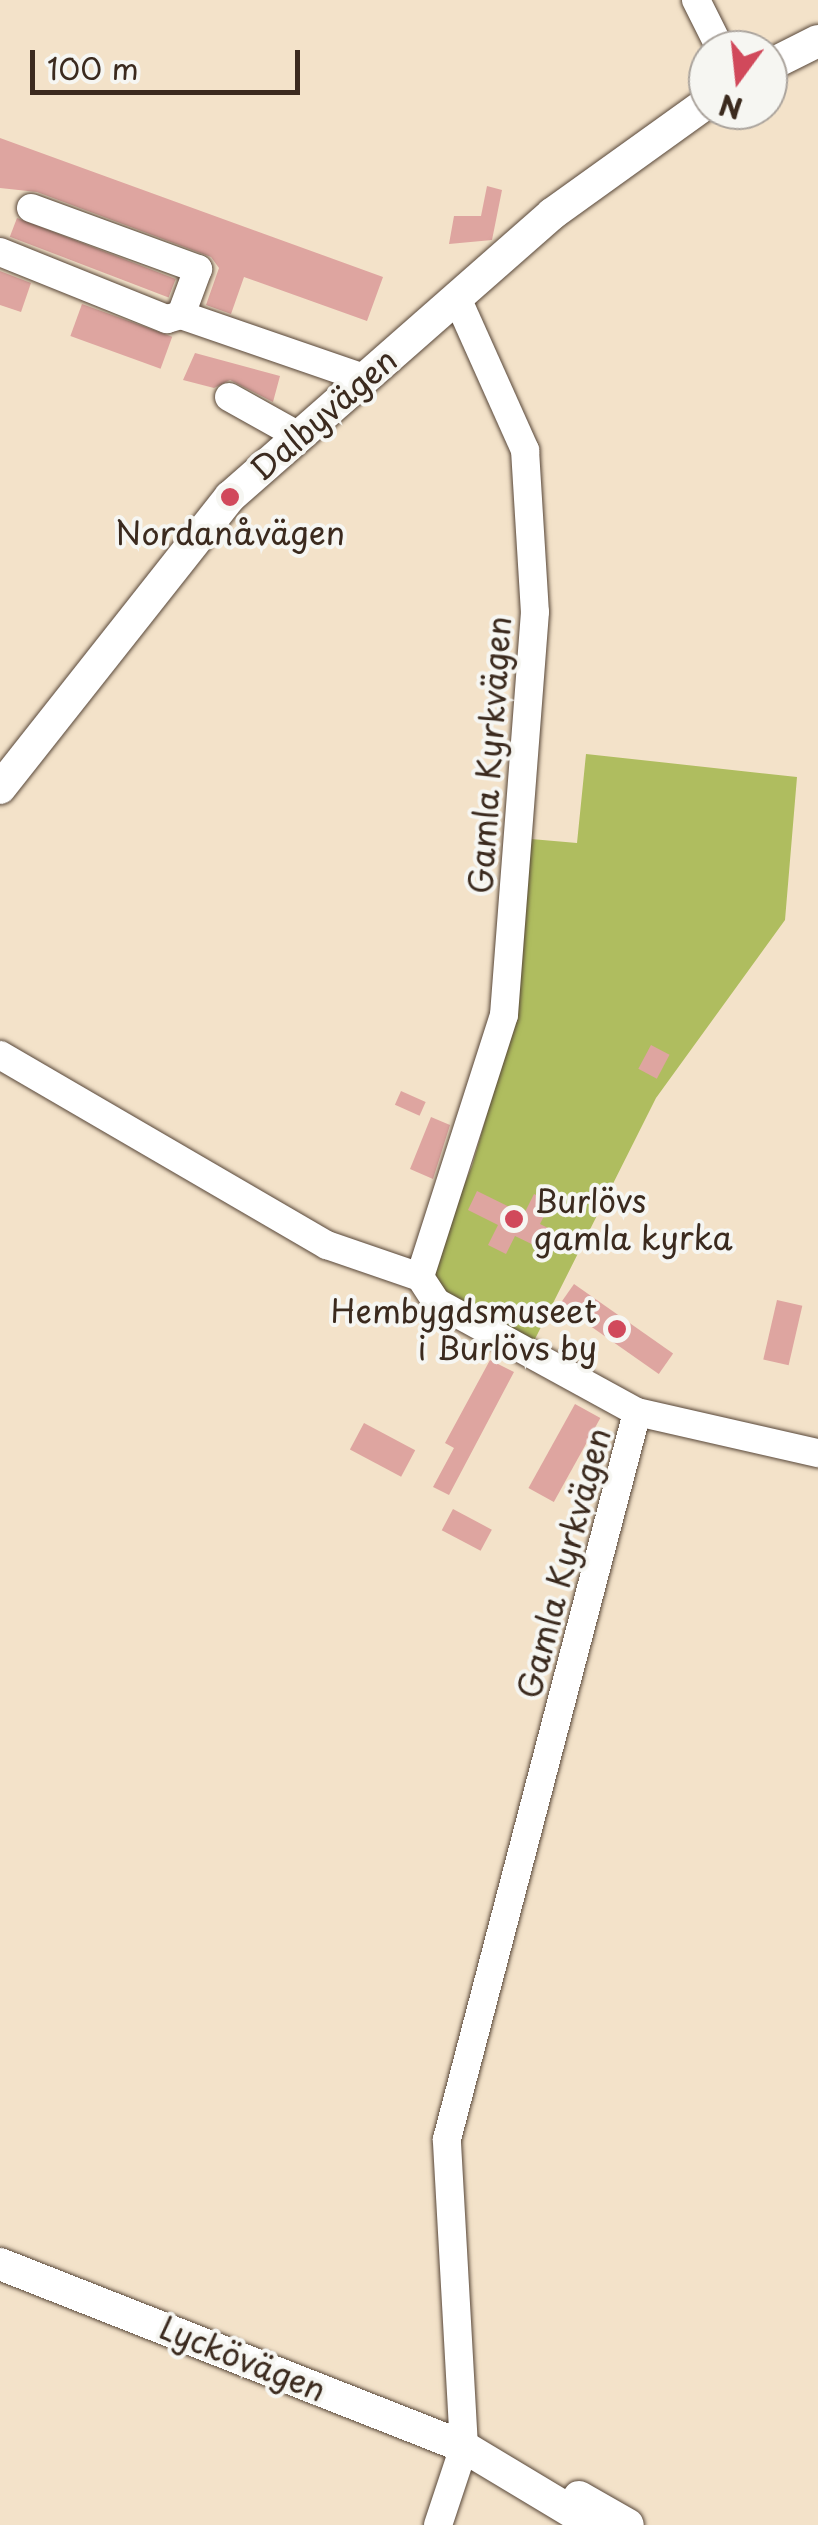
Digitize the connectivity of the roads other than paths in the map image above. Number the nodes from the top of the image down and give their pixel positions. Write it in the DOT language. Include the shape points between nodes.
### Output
graph roads {
  1 [pos="696,0"];
  2 [pos="711,30"];
  3 [pos="818,41"];
  4 [pos="788,56"];
  5 [pos="688,116"];
  6 [pos="31,208"];
  7 [pos="0,252"];
  8 [pos="457,298"];
  9 [pos="181,315"];
  10 [pos="364,378"];
  11 [pos="229,398"];
  12 [pos="298,435"];
  13 [pos="0,788"];
  14 [pos="0,1055"];
  15 [pos="420,1277"];
  16 [pos="637,1412"];
  17 [pos="818,1453"];
  18 [pos="0,2264"];
  19 [pos="474,2452"];
  20 [pos="438,2525"];
  21 [pos="594,2525"];
  22 [pos="628,2525"];
  1 -- 2 [label="street"];
  3 -- 4 [label="main road"];
  5 -- 8 [label="main road, Dalbyvägen" via="593,180"];
  6 -- 9 [label="street" via="198,269"];
  7 -- 9 [label="street" via="168,320"];
  8 -- 10 [label="main road, Dalbyvägen"];
  8 -- 15 [label="street, Gamla Kyrkvägen" via="525,450 535,612 504,1015"];
  9 -- 10 [label="street"];
  10 -- 12 [label="main road, Dalbyvägen"];
  11 -- 12 [label="street"];
  12 -- 13 [label="main road, Dalbyvägen" via="196,534"];
  14 -- 15 [label="street" via="326,1245"];
  15 -- 16 [label="street, Gamla Kyrkvägen" via="436,1302"];
  16 -- 17 [label="street"];
  16 -- 19 [label="street, Gamla Kyrkvägen" via="447,2139"];
  18 -- 19 [label="main road, Lyckövägen"];
  19 -- 20 [label="street"];
  19 -- 21 [label="main road, Lyckövägen"];
  19 -- 22 [label="main road, Lyckövägen"];
}
